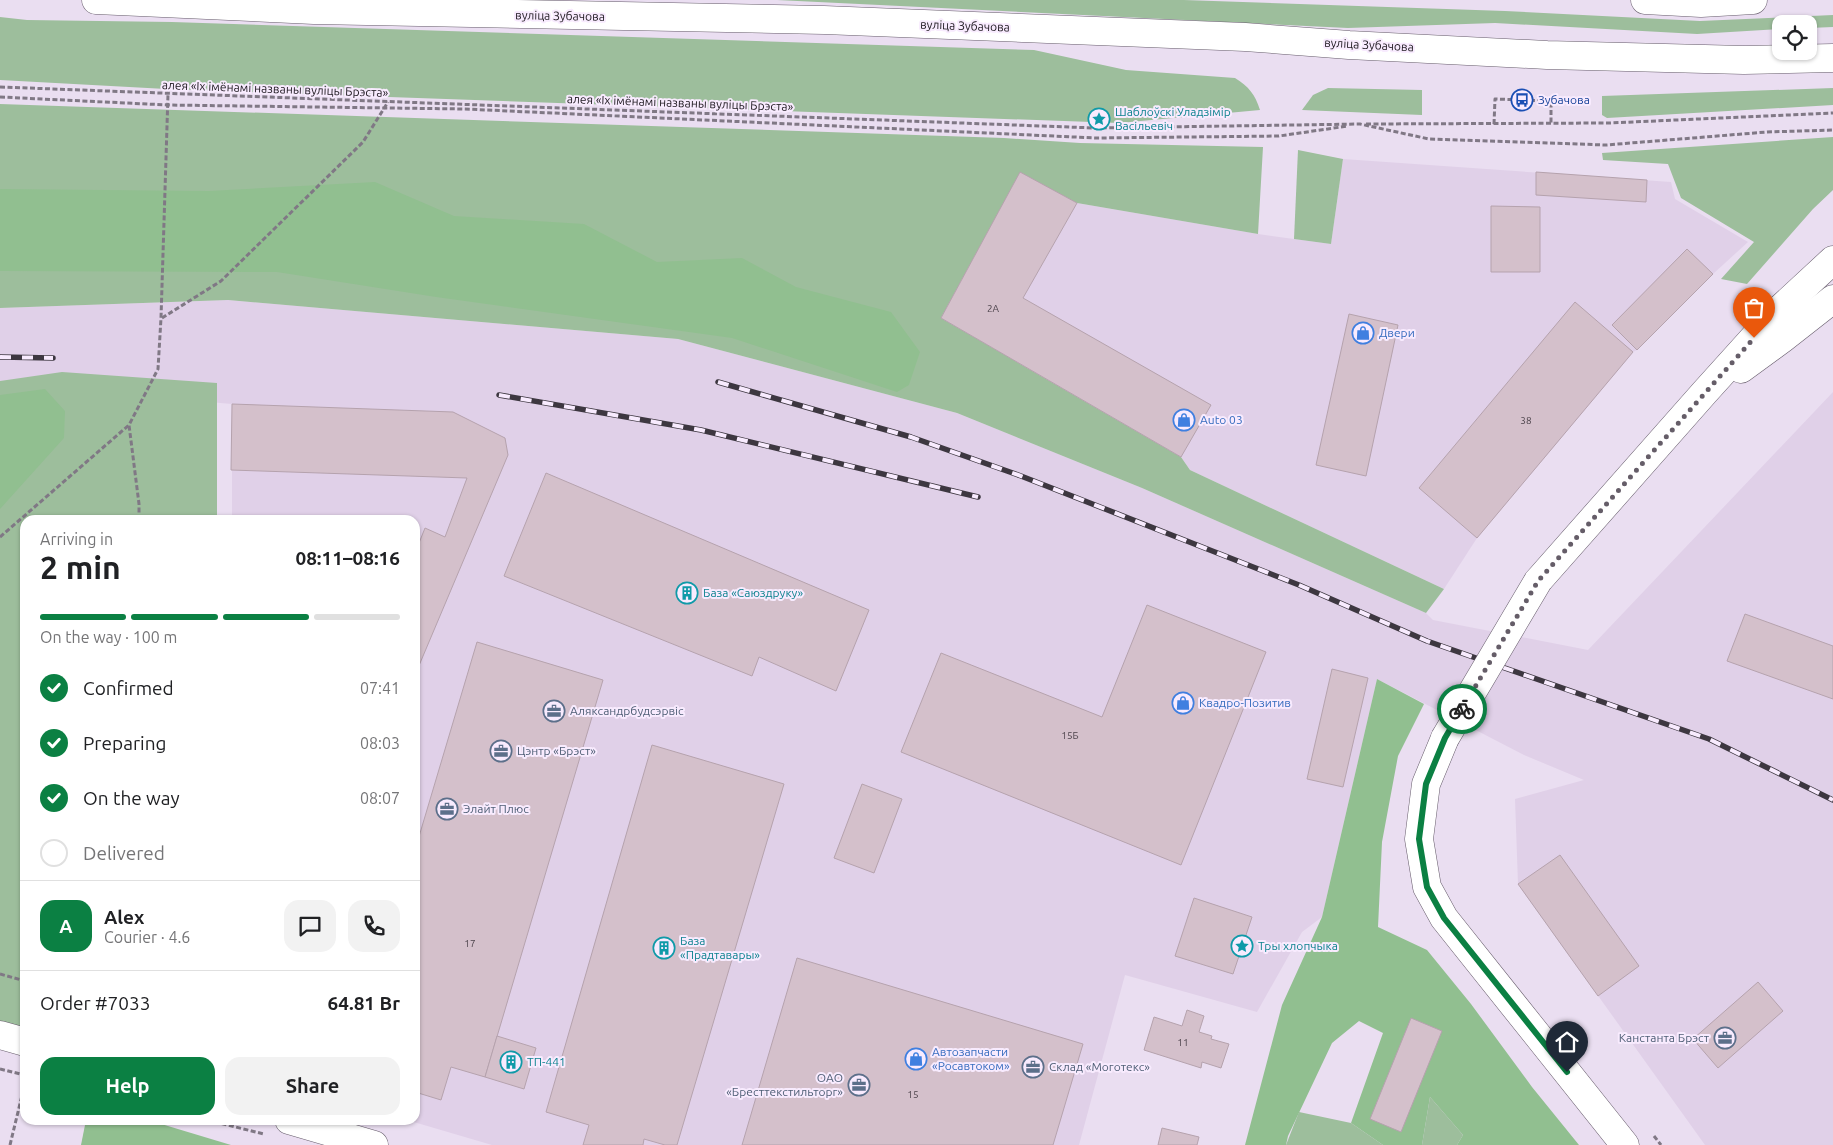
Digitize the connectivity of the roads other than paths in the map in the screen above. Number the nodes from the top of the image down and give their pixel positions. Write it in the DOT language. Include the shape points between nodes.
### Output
graph roads {
  1 [pos="96,0"];
  2 [pos="1645,0"];
  3 [pos="1753,0"];
  4 [pos="1833,58"];
  5 [pos="1833,260"];
  6 [pos="1833,299"];
  7 [pos="1704,393"];
  8 [pos="0,1035"];
  9 [pos="20,1041"];
  10 [pos="279,1128"];
  11 [pos="374,1145"];
  12 [pos="1625,1145"];
  1 -- 4 [label="main road, вуліца Зубачова" via="314,10 824,20 1245,36 1547,55 1744,60"];
  2 -- 3 [label="main road" via="1701,3"];
  5 -- 7 [label="main road" via="1779,310"];
  6 -- 7 [label="main road" via="1751,362"];
  7 -- 12 [label="main road, bridge" via="1538,581 1445,738 1426,784 1419,839 1427,887 1444,918"];
  8 -- 9 [label="main road"];
  10 -- 11 [label="main road"];
}
